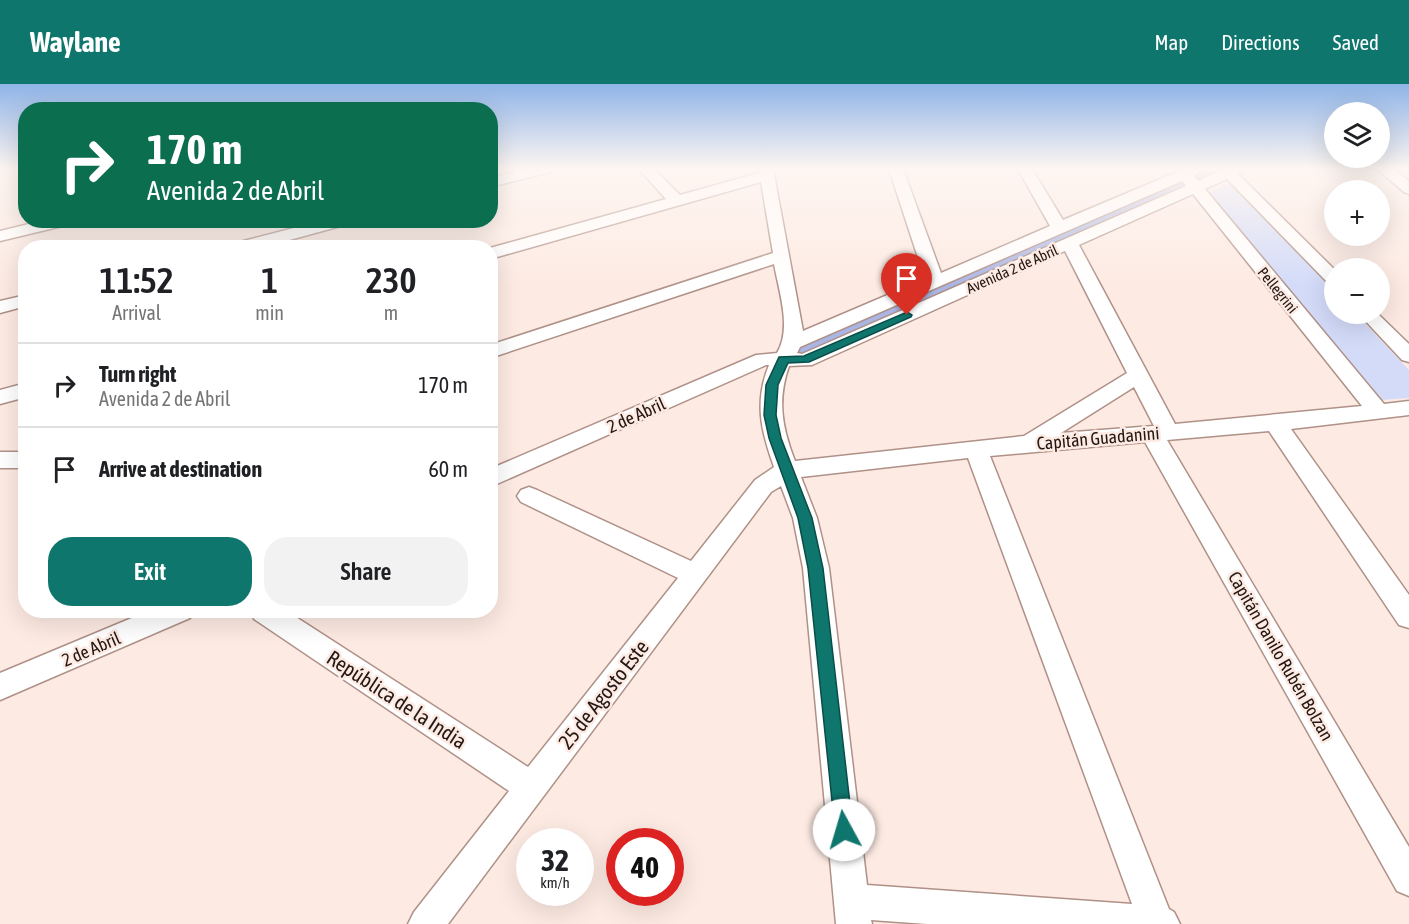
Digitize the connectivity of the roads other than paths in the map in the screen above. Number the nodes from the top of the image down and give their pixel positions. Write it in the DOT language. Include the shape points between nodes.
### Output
graph roads {
  1 [pos="652,208"];
  2 [pos="773,208"];
  3 [pos="910,208"];
  4 [pos="1048,208"];
  5 [pos="1121,208"];
  6 [pos="1216,208"];
  7 [pos="1266,208"];
  8 [pos="18,225"];
  9 [pos="34,228"];
  10 [pos="319,229"];
  11 [pos="0,230"];
  12 [pos="0,236"];
  13 [pos="1064,236"];
  14 [pos="272,240"];
  15 [pos="498,252"];
  16 [pos="782,256"];
  17 [pos="1324,268"];
  18 [pos="935,281"];
  19 [pos="18,302"];
  20 [pos="0,307"];
  21 [pos="1378,324"];
  22 [pos="498,349"];
  23 [pos="788,351"];
  24 [pos="1409,356"];
  25 [pos="1138,375"];
  26 [pos="18,392"];
  27 [pos="0,397"];
  28 [pos="1409,408"];
  29 [pos="1377,410"];
  30 [pos="1275,423"];
  31 [pos="1160,433"];
  32 [pos="1027,444"];
  33 [pos="976,450"];
  34 [pos="0,460"];
  35 [pos="18,460"];
  36 [pos="787,470"];
  37 [pos="498,475"];
  38 [pos="529,496"];
  39 [pos="697,575"];
  40 [pos="1409,617"];
  41 [pos="162,618"];
  42 [pos="275,618"];
  43 [pos="0,687"];
  44 [pos="530,787"];
  45 [pos="1409,879"];
  46 [pos="853,913"];
  47 [pos="1104,922"];
  48 [pos="426,924"];
  49 [pos="1157,924"];
  50 [pos="1162,924"];
  1 -- 15 [label="street"];
  2 -- 16 [label="street"];
  3 -- 18 [label="street"];
  4 -- 13 [label="street, Capitán Danilo Rubén Bolzan"];
  5 -- 13 [label="street, Avenida 2 de Abril"];
  6 -- 29 [label="street, Pellegrini"];
  7 -- 17 [label="street"];
  8 -- 11 [label="street"];
  9 -- 12 [label="street"];
  10 -- 14 [label="street"];
  13 -- 18 [label="street, Avenida 2 de Abril"];
  13 -- 23 [label="street, Avenida 2 de Abril" via="805,360"];
  13 -- 25 [label="street, Capitán Danilo Rubén Bolzan"];
  16 -- 22 [label="street"];
  16 -- 23 [label="street" via="794,326"];
  18 -- 23 [label="street, Avenida 2 de Abril"];
  19 -- 20 [label="street"];
  21 -- 24 [label="street"];
  23 -- 36 [label="street" via="772,385 770,415"];
  23 -- 37 [label="street, 2 de Abril"];
  25 -- 31 [label="street, Capitán Danilo Rubén Bolzan"];
  25 -- 32 [label="street"];
  26 -- 27 [label="street"];
  28 -- 29 [label="street, Capitán Guadanini"];
  29 -- 30 [label="street, Capitán Guadanini"];
  30 -- 31 [label="street, Capitán Guadanini"];
  30 -- 40 [label="street"];
  31 -- 32 [label="street, Capitán Guadanini"];
  31 -- 45 [label="street, Capitán Danilo Rubén Bolzan"];
  32 -- 33 [label="street, Capitán Guadanini"];
  33 -- 36 [label="street, Capitán Guadanini"];
  33 -- 49 [label="street"];
  34 -- 35 [label="street"];
  36 -- 39 [label="street, 25 de Agosto Este" via="763,486"];
  36 -- 46 [label="street" via="805,518 816,568"];
  38 -- 39 [label="street"];
  39 -- 44 [label="street, 25 de Agosto Este"];
  41 -- 43 [label="street, 2 de Abril"];
  42 -- 44 [label="street, República de la India"];
  44 -- 48 [label="street, 25 de Agosto Este"];
  46 -- 47 [label="street"];
  47 -- 49 [label="street"];
  49 -- 50 [label="street"];
}
